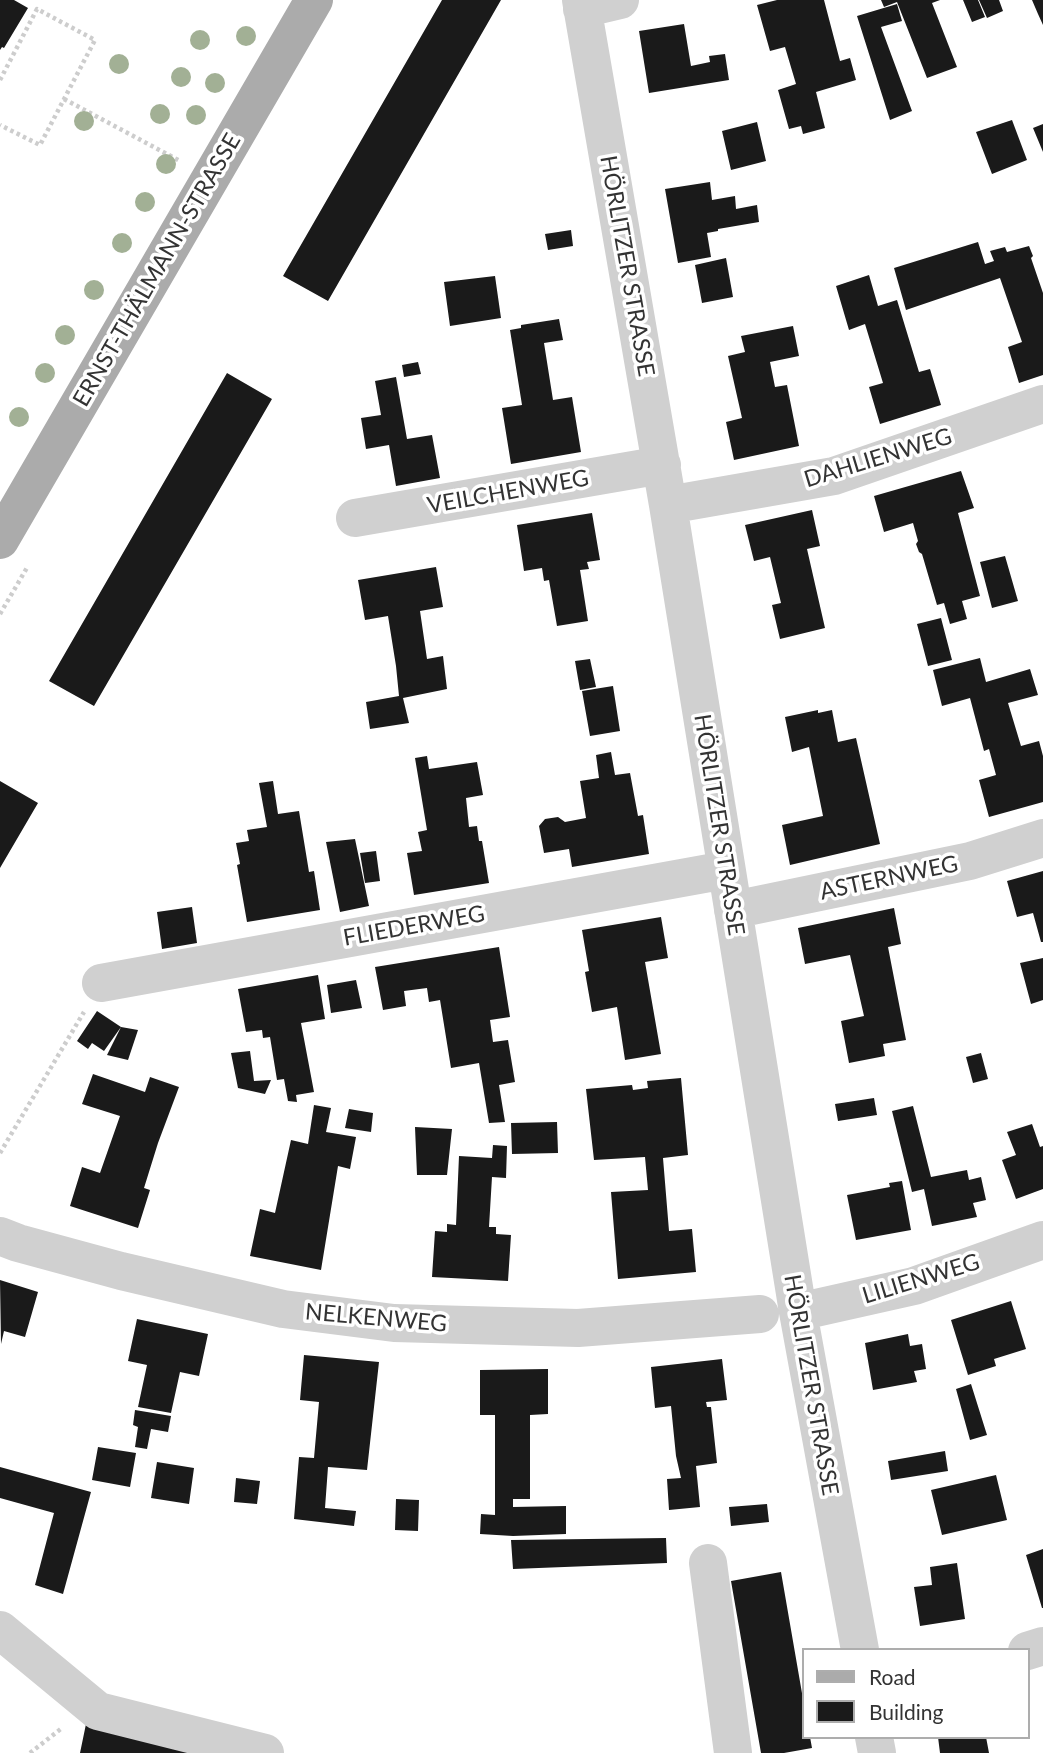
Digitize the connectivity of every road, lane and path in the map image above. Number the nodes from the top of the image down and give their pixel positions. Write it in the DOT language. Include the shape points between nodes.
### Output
graph roads {
  1 [pos="314,0"];
  2 [pos="620,0"];
  3 [pos="582,4"];
  4 [pos="0,80"];
  5 [pos="64,98"];
  6 [pos="0,125"];
  7 [pos="211,178"];
  8 [pos="1043,404"];
  9 [pos="662,465"];
  10 [pos="668,505"];
  11 [pos="355,518"];
  12 [pos="0,540"];
  13 [pos="1043,838"];
  14 [pos="726,870"];
  15 [pos="733,910"];
  16 [pos="101,983"];
  17 [pos="0,1153"];
  18 [pos="0,1236"];
  19 [pos="1043,1240"];
  20 [pos="779,1313"];
  21 [pos="708,1563"];
  22 [pos="0,1630"];
  23 [pos="860,1648"];
  24 [pos="265,1753"];
  25 [pos="733,1753"];
  1 -- 7 [label="main road, ERNST-THÄLMANN-STRASSE"];
  2 -- 3 [label="street"];
  3 -- 9 [label="street, HÖRLITZER STRASSE"];
  4 -- 5 [label="path" via="37,9 95,40"];
  5 -- 6 [label="path" via="40,145"];
  5 -- 7 [label="path"];
  7 -- 12 [label="main road, ERNST-THÄLMANN-STRASSE"];
  8 -- 10 [label="street, DAHLIENWEG" via="834,476"];
  9 -- 10 [label="street, HÖRLITZER STRASSE"];
  9 -- 11 [label="street, VEILCHENWEG"];
  10 -- 14 [label="street, HÖRLITZER STRASSE"];
  13 -- 15 [label="street, ASTERNWEG" via="970,861"];
  14 -- 15 [label="street, HÖRLITZER STRASSE"];
  14 -- 16 [label="street, FLIEDERWEG"];
  15 -- 20 [label="street, HÖRLITZER STRASSE"];
  16 -- 17 [label="path"];
  18 -- 20 [label="street, NELKENWEG" via="283,1310 394,1323 579,1328"];
  19 -- 20 [label="street, LILIENWEG" via="915,1286"];
  20 -- 23 [label="street, HÖRLITZER STRASSE"];
  21 -- 25 [label="street"];
  22 -- 24 [label="street" via="97,1711"];
}
